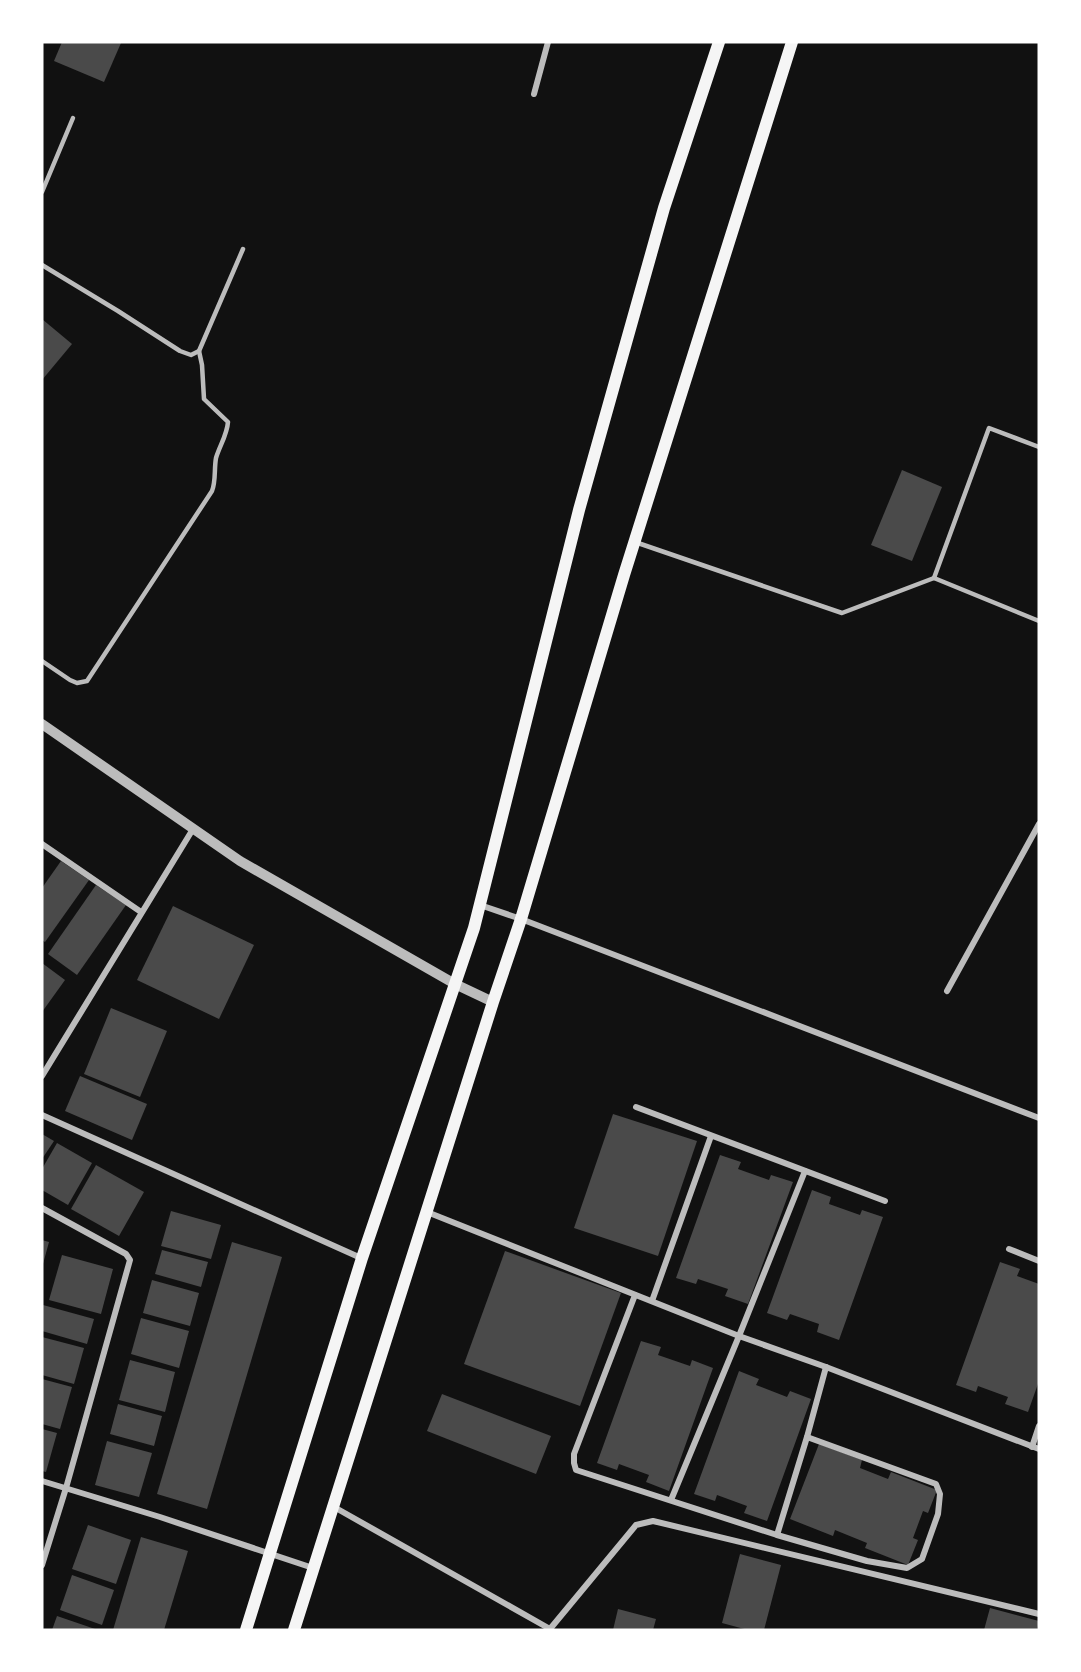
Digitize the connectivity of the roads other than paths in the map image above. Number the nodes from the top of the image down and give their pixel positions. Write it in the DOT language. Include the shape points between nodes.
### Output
graph roads {
  1 [pos="548,42"];
  2 [pos="719,42"];
  3 [pos="792,42"];
  4 [pos="534,94"];
  5 [pos="73,118"];
  6 [pos="42,192"];
  7 [pos="243,249"];
  8 [pos="42,265"];
  9 [pos="199,351"];
  10 [pos="1039,447"];
  11 [pos="635,542"];
  12 [pos="934,578"];
  13 [pos="1039,621"];
  14 [pos="42,661"];
  15 [pos="42,724"];
  16 [pos="1039,824"];
  17 [pos="193,829"];
  18 [pos="42,844"];
  19 [pos="480,905"];
  20 [pos="141,912"];
  21 [pos="521,920"];
  22 [pos="455,984"];
  23 [pos="947,991"];
  24 [pos="493,1002"];
  25 [pos="42,1076"];
  26 [pos="636,1107"];
  27 [pos="42,1115"];
  28 [pos="1039,1118"];
  29 [pos="711,1136"];
  30 [pos="805,1171"];
  31 [pos="885,1201"];
  32 [pos="42,1208"];
  33 [pos="426,1211"];
  34 [pos="1009,1250"];
  35 [pos="362,1258"];
  36 [pos="1039,1261"];
  37 [pos="635,1295"];
  38 [pos="652,1301"];
  39 [pos="739,1336"];
  40 [pos="826,1367"];
  41 [pos="1039,1425"];
  42 [pos="807,1437"];
  43 [pos="1032,1447"];
  44 [pos="1039,1449"];
  45 [pos="42,1481"];
  46 [pos="66,1488"];
  47 [pos="671,1500"];
  48 [pos="334,1507"];
  49 [pos="777,1534"];
  50 [pos="269,1553"];
  51 [pos="42,1565"];
  52 [pos="313,1568"];
  53 [pos="1039,1614"];
  54 [pos="550,1629"];
  55 [pos="246,1630"];
  56 [pos="294,1630"];
  1 -- 4 [label="street"];
  2 -- 19 [label="main road" via="664,208 582,499"];
  3 -- 11 [label="main road"];
  5 -- 6 [label="lane"];
  7 -- 9 [label="lane"];
  8 -- 9 [label="lane" via="180,351 191,355"];
  9 -- 14 [label="lane" via="204,399 228,422 216,460 212,491 87,681 77,683"];
  10 -- 12 [label="lane" via="989,428"];
  11 -- 12 [label="lane" via="842,613"];
  11 -- 21 [label="main road"];
  12 -- 13 [label="lane"];
  15 -- 17 [label="street"];
  16 -- 23 [label="street"];
  17 -- 20 [label="street"];
  17 -- 22 [label="street" via="240,861"];
  18 -- 20 [label="street"];
  19 -- 21 [label="street"];
  19 -- 22 [label="main road"];
  20 -- 25 [label="street"];
  21 -- 24 [label="main road"];
  21 -- 28 [label="street"];
  22 -- 24 [label="street"];
  22 -- 35 [label="main road"];
  24 -- 33 [label="main road"];
  26 -- 29 [label="street"];
  27 -- 35 [label="street"];
  29 -- 30 [label="street"];
  29 -- 38 [label="street"];
  30 -- 31 [label="street"];
  30 -- 39 [label="street"];
  32 -- 46 [label="street" via="126,1254 130,1260"];
  33 -- 37 [label="street"];
  33 -- 48 [label="main road"];
  34 -- 36 [label="street"];
  35 -- 50 [label="main road"];
  37 -- 38 [label="street"];
  37 -- 47 [label="street" via="574,1454 574,1463 576,1470"];
  38 -- 39 [label="street"];
  39 -- 40 [label="street"];
  39 -- 47 [label="street"];
  40 -- 42 [label="street"];
  40 -- 43 [label="street"];
  41 -- 43 [label="street"];
  42 -- 49 [label="street"];
  42 -- 49 [label="street" via="936,1484 940,1494 938,1514 922,1559 907,1568 867,1561"];
  43 -- 44 [label="street"];
  45 -- 46 [label="street"];
  46 -- 50 [label="street"];
  46 -- 51 [label="street"];
  47 -- 49 [label="street"];
  48 -- 52 [label="main road"];
  48 -- 54 [label="street"];
  50 -- 52 [label="street"];
  50 -- 55 [label="main road"];
  52 -- 56 [label="main road"];
  53 -- 54 [label="street" via="653,1521 636,1525"];
}
